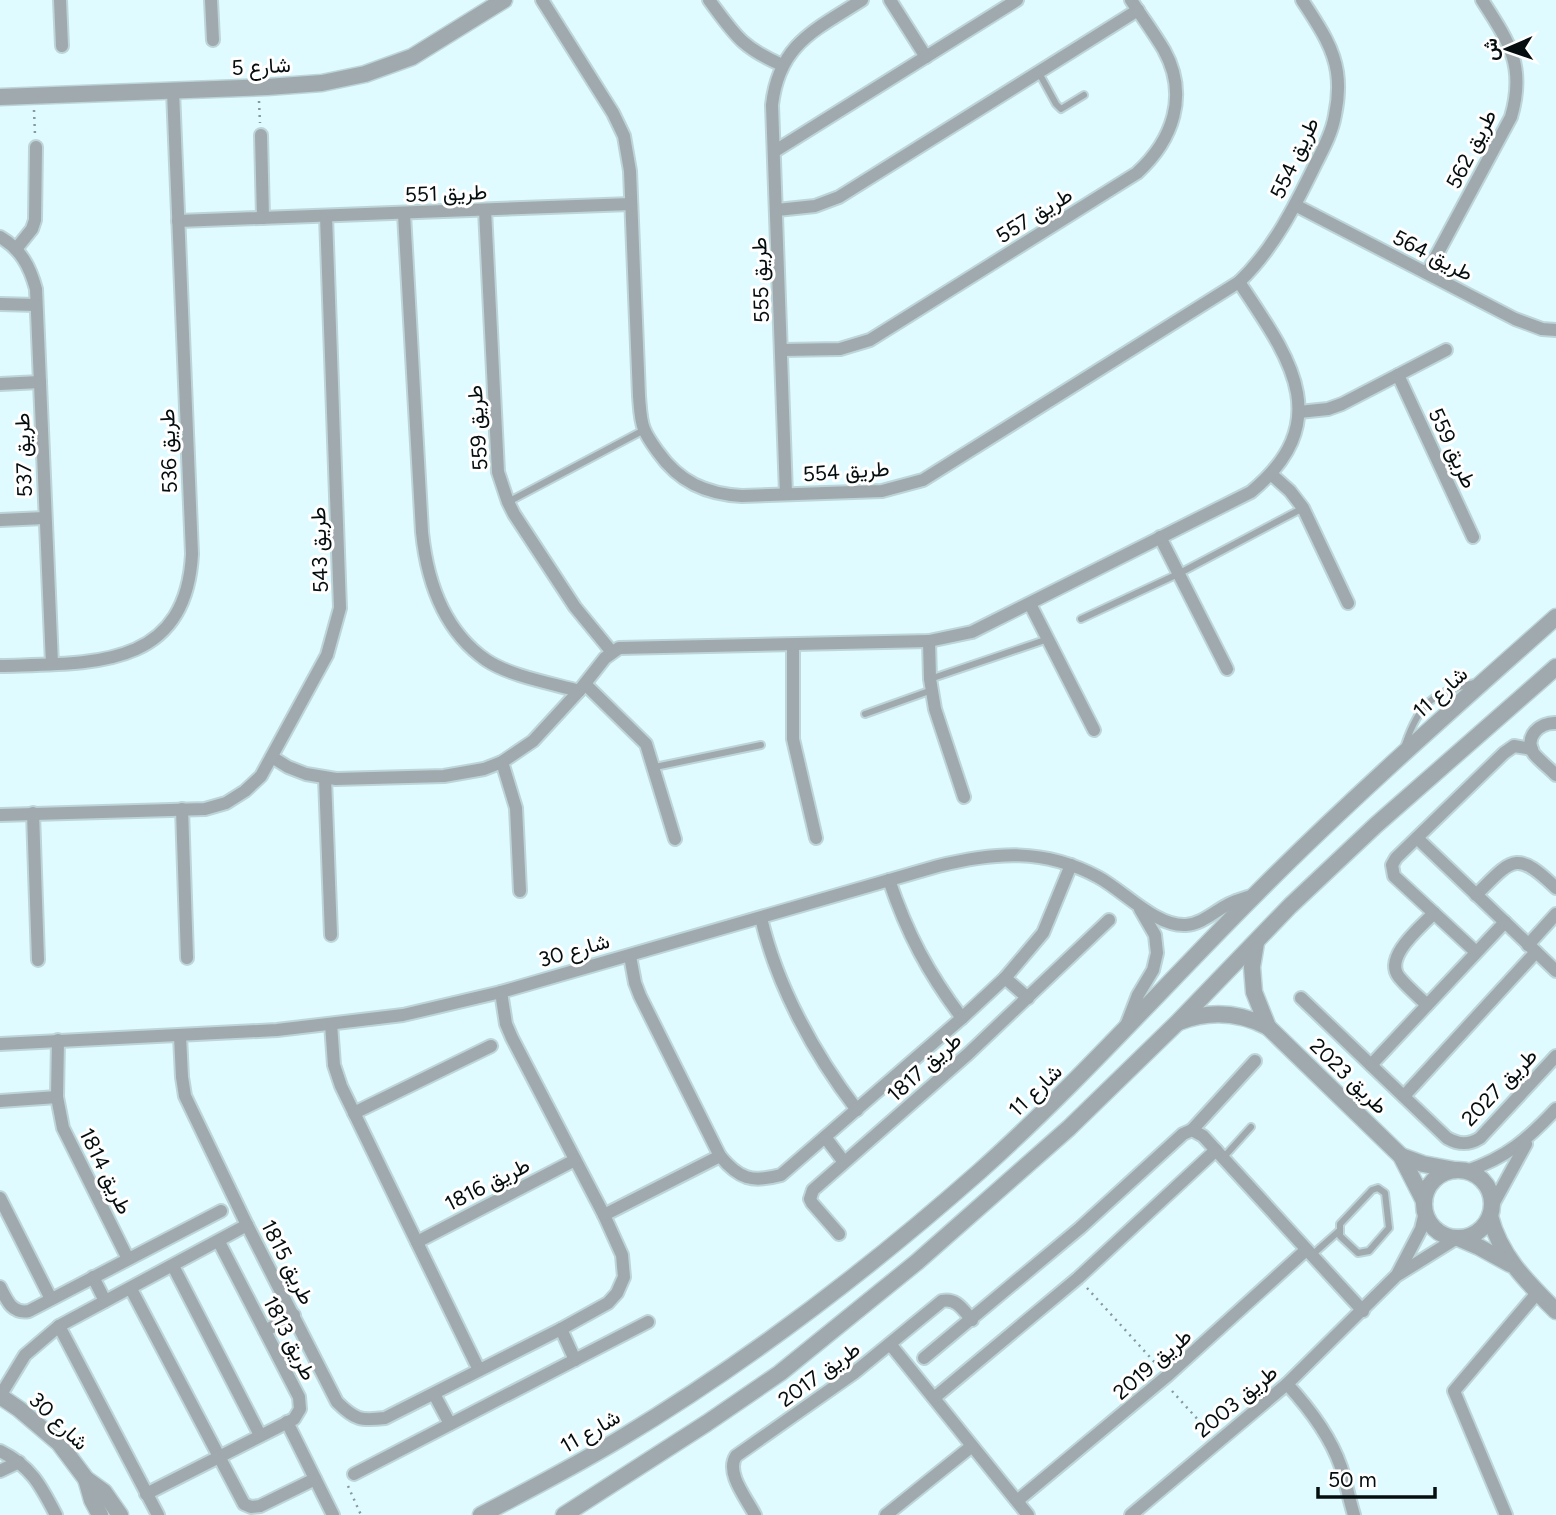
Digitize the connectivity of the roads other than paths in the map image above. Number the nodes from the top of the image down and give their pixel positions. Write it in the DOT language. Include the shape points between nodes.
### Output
graph roads {
  1 [pos="60,0"];
  2 [pos="211,0"];
  3 [pos="505,0"];
  4 [pos="542,0"];
  5 [pos="709,0"];
  6 [pos="861,0"];
  7 [pos="890,0"];
  8 [pos="1017,0"];
  9 [pos="1302,0"];
  10 [pos="1482,0"];
  11 [pos="1134,5"];
  12 [pos="213,40"];
  13 [pos="62,46"];
  14 [pos="926,57"];
  15 [pos="782,65"];
  16 [pos="1038,71"];
  17 [pos="173,90"];
  18 [pos="1084,95"];
  19 [pos="0,97"];
  20 [pos="261,135"];
  21 [pos="36,147"];
  22 [pos="775,151"];
  23 [pos="631,204"];
  24 [pos="1295,205"];
  25 [pos="485,210"];
  26 [pos="776,210"];
  27 [pos="404,214"];
  28 [pos="326,216"];
  29 [pos="263,218"];
  30 [pos="178,220"];
  31 [pos="0,237"];
  32 [pos="16,249"];
  33 [pos="1427,273"];
  34 [pos="1240,282"];
  35 [pos="0,304"];
  36 [pos="36,305"];
  37 [pos="1556,330"];
  38 [pos="782,350"];
  39 [pos="1446,350"];
  40 [pos="1398,375"];
  41 [pos="40,383"];
  42 [pos="0,384"];
  43 [pos="1299,412"];
  44 [pos="644,430"];
  45 [pos="1271,474"];
  46 [pos="786,494"];
  47 [pos="508,502"];
  48 [pos="1303,508"];
  49 [pos="45,518"];
  50 [pos="0,520"];
  51 [pos="1160,537"];
  52 [pos="1473,537"];
  53 [pos="1178,574"];
  54 [pos="1348,603"];
  55 [pos="1030,604"];
  56 [pos="1556,617"];
  57 [pos="1081,619"];
  58 [pos="1048,639"];
  59 [pos="929,641"];
  60 [pos="793,645"];
  61 [pos="611,652"];
  62 [pos="52,664"];
  63 [pos="0,666"];
  64 [pos="1556,667"];
  65 [pos="1227,669"];
  66 [pos="931,685"];
  67 [pos="582,687"];
  68 [pos="865,715"];
  69 [pos="1556,723"];
  70 [pos="1094,730"];
  71 [pos="761,745"];
  72 [pos="1532,749"];
  73 [pos="272,757"];
  74 [pos="502,762"];
  75 [pos="655,767"];
  76 [pos="1556,775"];
  77 [pos="324,778"];
  78 [pos="964,797"];
  79 [pos="182,809"];
  80 [pos="33,813"];
  81 [pos="0,815"];
  82 [pos="816,838"];
  83 [pos="1417,838"];
  84 [pos="675,839"];
  85 [pos="1071,865"];
  86 [pos="889,880"];
  87 [pos="1556,888"];
  88 [pos="520,891"];
  89 [pos="1254,895"];
  90 [pos="1476,895"];
  91 [pos="1138,905"];
  92 [pos="1434,913"];
  93 [pos="1556,914"];
  94 [pos="761,918"];
  95 [pos="1109,919"];
  96 [pos="1505,922"];
  97 [pos="331,935"];
  98 [pos="1256,942"];
  99 [pos="1532,948"];
  100 [pos="1476,952"];
  101 [pos="630,956"];
  102 [pos="187,958"];
  103 [pos="38,960"];
  104 [pos="1556,971"];
  105 [pos="1005,978"];
  106 [pos="501,992"];
  107 [pos="1028,998"];
  108 [pos="1301,998"];
  109 [pos="1427,1004"];
  110 [pos="962,1018"];
  111 [pos="1177,1023"];
  112 [pos="331,1024"];
  113 [pos="1268,1027"];
  114 [pos="1125,1029"];
  115 [pos="180,1036"];
  116 [pos="58,1040"];
  117 [pos="0,1044"];
  118 [pos="491,1046"];
  119 [pos="1556,1056"];
  120 [pos="1255,1061"];
  121 [pos="1371,1065"];
  122 [pos="1404,1096"];
  123 [pos="57,1097"];
  124 [pos="0,1101"];
  125 [pos="1556,1109"];
  126 [pos="857,1110"];
  127 [pos="354,1113"];
  128 [pos="1251,1127"];
  129 [pos="1197,1133"];
  130 [pos="825,1137"];
  131 [pos="1529,1138"];
  132 [pos="1220,1154"];
  133 [pos="720,1156"];
  134 [pos="1401,1156"];
  135 [pos="575,1160"];
  136 [pos="844,1162"];
  137 [pos="1461,1171"];
  138 [pos="0,1198"];
  139 [pos="1425,1207"];
  140 [pos="220,1211"];
  141 [pos="1490,1212"];
  142 [pos="604,1214"];
  143 [pos="247,1225"];
  144 [pos="1339,1231"];
  145 [pos="839,1234"];
  146 [pos="1457,1238"];
  147 [pos="219,1242"];
  148 [pos="417,1242"];
  149 [pos="1309,1252"];
  150 [pos="128,1259"];
  151 [pos="1512,1265"];
  152 [pos="173,1266"];
  153 [pos="1396,1276"];
  154 [pos="93,1277"];
  155 [pos="0,1289"];
  156 [pos="131,1289"];
  157 [pos="1538,1292"];
  158 [pos="51,1299"];
  159 [pos="105,1301"];
  160 [pos="1363,1311"];
  161 [pos="1556,1311"];
  162 [pos="293,1315"];
  163 [pos="972,1320"];
  164 [pos="648,1322"];
  165 [pos="59,1326"];
  166 [pos="561,1329"];
  167 [pos="265,1331"];
  168 [pos="890,1344"];
  169 [pos="924,1358"];
  170 [pos="575,1360"];
  171 [pos="479,1370"];
  172 [pos="1287,1384"];
  173 [pos="434,1394"];
  174 [pos="0,1396"];
  175 [pos="934,1398"];
  176 [pos="287,1422"];
  177 [pos="450,1424"];
  178 [pos="260,1435"];
  179 [pos="972,1446"];
  180 [pos="0,1451"];
  181 [pos="218,1457"];
  182 [pos="19,1462"];
  183 [pos="0,1471"];
  184 [pos="354,1474"];
  185 [pos="86,1479"];
  186 [pos="315,1479"];
  187 [pos="146,1494"];
  188 [pos="1017,1501"];
  189 [pos="749,1513"];
  190 [pos="56,1515"];
  191 [pos="100,1515"];
  192 [pos="120,1515"];
  193 [pos="158,1515"];
  194 [pos="333,1515"];
  195 [pos="481,1515"];
  196 [pos="564,1515"];
  197 [pos="886,1515"];
  198 [pos="1028,1515"];
  199 [pos="1131,1515"];
  200 [pos="1354,1515"];
  201 [pos="1506,1515"];
  1 -- 13 [label="street"];
  2 -- 12 [label="street"];
  3 -- 17 [label="street, شارع 5" via="412,57 365,74 322,83"];
  4 -- 23 [label="street, طريق 554" via="624,135"];
  5 -- 15 [label="street" via="741,42"];
  6 -- 15 [label="street, طريق 555" via="810,34"];
  7 -- 14 [label="street"];
  8 -- 14 [label="street"];
  9 -- 24 [label="street, طريق 554" via="1330,48 1338,94 1328,138"];
  10 -- 33 [label="street, طريق 562" via="1514,56 1517,97 1511,117"];
  11 -- 16 [label="street, طريق 557"];
  11 -- 38 [label="street, طريق 557" via="1165,51 1176,88 1171,126 1152,160 870,341 840,349"];
  14 -- 22 [label="street"];
  15 -- 22 [label="street, طريق 555" via="772,105"];
  16 -- 18 [label="lane" via="1061,109"];
  16 -- 26 [label="street, طريق 557" via="839,197 815,206"];
  17 -- 19 [label="street, شارع 5"];
  17 -- 30 [label="street, طريق 536"];
  20 -- 29 [label="street"];
  21 -- 32 [label="street" via="36,220"];
  22 -- 26 [label="street, طريق 555"];
  23 -- 25 [label="street, طريق 551"];
  23 -- 44 [label="street, طريق 554"];
  24 -- 33 [label="street, طريق 564"];
  24 -- 34 [label="street, طريق 554"];
  25 -- 27 [label="street, طريق 551"];
  25 -- 47 [label="street, طريق 559" via="496,450"];
  26 -- 38 [label="street, طريق 555"];
  27 -- 28 [label="street, طريق 551"];
  27 -- 67 [label="street" via="422,532 433,591 452,625 487,660 520,674"];
  28 -- 29 [label="street, طريق 551"];
  28 -- 73 [label="street, طريق 543" via="340,608 327,655"];
  29 -- 30 [label="street, طريق 551"];
  30 -- 62 [label="street, طريق 536" via="190,578 171,622 133,652"];
  31 -- 32 [label="street, طريق 537"];
  32 -- 36 [label="street, طريق 537" via="32,274"];
  33 -- 37 [label="street, طريق 564" via="1515,319"];
  34 -- 43 [label="street" via="1282,346 1297,389"];
  34 -- 46 [label="street, طريق 554" via="923,480 882,491"];
  35 -- 36 [label="street"];
  36 -- 41 [label="street, طريق 537"];
  38 -- 46 [label="street, طريق 555"];
  39 -- 40 [label="street"];
  40 -- 43 [label="street" via="1328,409"];
  40 -- 52 [label="street, طريق 559"];
  41 -- 42 [label="street"];
  41 -- 49 [label="street, طريق 537"];
  43 -- 45 [label="street" via="1293,440"];
  44 -- 46 [label="street, طريق 554" via="666,464 702,489 721,495"];
  44 -- 47 [label="lane"];
  45 -- 48 [label="street"];
  45 -- 51 [label="street" via="1251,492"];
  47 -- 61 [label="street, طريق 559" via="575,607"];
  48 -- 53 [label="lane"];
  48 -- 54 [label="street"];
  49 -- 50 [label="street"];
  49 -- 62 [label="street, طريق 537"];
  51 -- 53 [label="street"];
  51 -- 55 [label="street"];
  53 -- 57 [label="lane"];
  53 -- 65 [label="street"];
  55 -- 58 [label="street"];
  55 -- 59 [label="street" via="972,632"];
  56 -- 89 [label="street, شارع 11"];
  58 -- 66 [label="lane"];
  58 -- 70 [label="street"];
  59 -- 60 [label="street"];
  59 -- 66 [label="street"];
  60 -- 61 [label="street" via="626,647"];
  60 -- 82 [label="street" via="793,739"];
  61 -- 67 [label="street"];
  62 -- 63 [label="street, طريق 536"];
  64 -- 98 [label="street" via="1376,825"];
  66 -- 68 [label="lane"];
  66 -- 78 [label="street"];
  67 -- 74 [label="street" via="533,741"];
  67 -- 75 [label="street" via="646,744"];
  69 -- 72 [label="street" via="1537,728 1531,738"];
  71 -- 75 [label="lane"];
  72 -- 76 [label="street"];
  72 -- 83 [label="street" via="1508,749"];
  73 -- 77 [label="street" via="297,771"];
  73 -- 79 [label="street, طريق 543" via="261,776 226,803"];
  74 -- 77 [label="street" via="444,776"];
  74 -- 88 [label="street" via="516,808"];
  75 -- 84 [label="street"];
  77 -- 97 [label="street"];
  79 -- 80 [label="street, طريق 543"];
  79 -- 102 [label="street"];
  80 -- 81 [label="street, طريق 543"];
  80 -- 103 [label="street"];
  83 -- 90 [label="street"];
  83 -- 92 [label="street" via="1394,861 1392,873"];
  85 -- 86 [label="street, شارع 30" via="1041,857 989,855"];
  85 -- 91 [label="street, شارع 30" via="1099,877"];
  85 -- 105 [label="street, طريق 1817" via="1043,933"];
  86 -- 94 [label="street, شارع 30"];
  86 -- 110 [label="street, طريق 1817" via="918,952"];
  87 -- 90 [label="street" via="1535,868 1516,863 1505,867"];
  89 -- 91 [label="street, شارع 30" via="1185,925 1167,922"];
  89 -- 114 [label="street, شارع 11"];
  90 -- 96 [label="street"];
  91 -- 114 [label="street, شارع 30" via="1155,935 1157,953"];
  92 -- 100 [label="street"];
  92 -- 109 [label="street" via="1398,951 1395,961 1398,976"];
  93 -- 99 [label="street"];
  94 -- 101 [label="street, شارع 30"];
  94 -- 126 [label="street" via="784,986 822,1058"];
  95 -- 107 [label="street, طريق 1817"];
  96 -- 99 [label="street"];
  96 -- 100 [label="street"];
  98 -- 111 [label="street"];
  98 -- 113 [label="street, طريق 2023" via="1252,979"];
  99 -- 104 [label="street"];
  99 -- 122 [label="street"];
  100 -- 109 [label="street"];
  101 -- 106 [label="street, شارع 30"];
  101 -- 133 [label="street, طريق 1817" via="640,996"];
  105 -- 107 [label="street"];
  105 -- 110 [label="street, طريق 1817"];
  106 -- 112 [label="street, شارع 30" via="403,1015"];
  106 -- 135 [label="street, طريق 1815" via="512,1038"];
  107 -- 136 [label="street, طريق 1817"];
  108 -- 121 [label="street, طريق 2027"];
  109 -- 121 [label="street"];
  110 -- 126 [label="street, طريق 1817"];
  111 -- 113 [label="street, طريق 2023" via="1219,1013"];
  111 -- 196 [label="street" via="1069,1128 839,1326 780,1373"];
  112 -- 115 [label="street, شارع 30"];
  112 -- 127 [label="street" via="337,1076"];
  113 -- 134 [label="street, طريق 2023"];
  114 -- 195 [label="street, شارع 11" via="1051,1107 989,1163 834,1291 690,1395"];
  115 -- 116 [label="street, شارع 30"];
  115 -- 143 [label="street, طريق 1815" via="185,1096"];
  116 -- 117 [label="street, شارع 30"];
  116 -- 123 [label="street, طريق 1814"];
  118 -- 127 [label="street"];
  119 -- 122 [label="street, طريق 2027" via="1474,1142 1447,1138"];
  120 -- 129 [label="street"];
  121 -- 122 [label="street, طريق 2027"];
  123 -- 124 [label="street"];
  123 -- 150 [label="street, طريق 1814" via="69,1143"];
  125 -- 131 [label="street"];
  126 -- 130 [label="street, طريق 1817"];
  127 -- 148 [label="street"];
  128 -- 132 [label="lane"];
  129 -- 132 [label="street"];
  129 -- 163 [label="street" via="1183,1134"];
  130 -- 133 [label="street, طريق 1817" via="781,1175 764,1180 731,1170"];
  130 -- 136 [label="street"];
  131 -- 137 [label="street" via="1500,1158"];
  131 -- 141 [label="street"];
  132 -- 149 [label="street"];
  132 -- 175 [label="street"];
  133 -- 142 [label="street"];
  134 -- 137 [label="street, طريق 2023"];
  134 -- 139 [label="street, طريق 2023"];
  135 -- 142 [label="street, طريق 1815"];
  135 -- 148 [label="street, طريق 1816"];
  136 -- 145 [label="street, طريق 1817" via="813,1189 810,1199"];
  137 -- 139 [label="street" via="1434,1180 1427,1189"];
  137 -- 141 [label="street" via="1485,1184"];
  138 -- 158 [label="street"];
  139 -- 146 [label="street" via="1434,1228"];
  139 -- 153 [label="street" via="1413,1246"];
  140 -- 150 [label="street"];
  141 -- 146 [label="street" via="1477,1232"];
  141 -- 151 [label="street" via="1494,1234"];
  142 -- 166 [label="street, طريق 1815" via="622,1255 624,1277 608,1303"];
  143 -- 147 [label="street"];
  143 -- 162 [label="street, طريق 1815"];
  144 -- 144 [label="lane" via="1358,1253 1369,1251 1389,1228 1383,1190 1372,1190 1342,1221"];
  144 -- 149 [label="lane"];
  146 -- 151 [label="street"];
  146 -- 153 [label="street"];
  147 -- 152 [label="street"];
  147 -- 167 [label="street, طريق 1813"];
  148 -- 171 [label="street"];
  149 -- 160 [label="street"];
  149 -- 188 [label="street, طريق 2019"];
  150 -- 154 [label="street"];
  151 -- 157 [label="street"];
  152 -- 156 [label="street"];
  152 -- 178 [label="street"];
  153 -- 160 [label="street, طريق 2003"];
  154 -- 158 [label="street"];
  154 -- 159 [label="street"];
  155 -- 158 [label="street" via="9,1304 22,1312"];
  156 -- 159 [label="street"];
  156 -- 181 [label="street"];
  157 -- 161 [label="street"];
  157 -- 201 [label="street" via="1454,1391"];
  159 -- 165 [label="street"];
  160 -- 172 [label="street, طريق 2003"];
  162 -- 167 [label="street"];
  162 -- 173 [label="street, طريق 1815" via="337,1402 352,1417 385,1418"];
  163 -- 168 [label="street, طريق 2017" via="957,1302 942,1301"];
  163 -- 169 [label="street"];
  164 -- 170 [label="street"];
  165 -- 174 [label="street" via="25,1355"];
  165 -- 187 [label="street"];
  166 -- 170 [label="street"];
  166 -- 171 [label="street, طريق 1815"];
  167 -- 176 [label="street, طريق 1813" via="299,1397 298,1415"];
  168 -- 175 [label="street"];
  168 -- 189 [label="street, طريق 2017" via="736,1456 732,1471"];
  170 -- 177 [label="street"];
  171 -- 173 [label="street, طريق 1815"];
  172 -- 199 [label="street, طريق 2003"];
  172 -- 200 [label="street" via="1322,1428 1341,1465"];
  173 -- 177 [label="street"];
  174 -- 185 [label="street, شارع 30" via="59,1443"];
  175 -- 179 [label="street"];
  176 -- 178 [label="street"];
  176 -- 186 [label="street"];
  177 -- 184 [label="street"];
  178 -- 181 [label="street"];
  179 -- 188 [label="street"];
  179 -- 197 [label="street"];
  180 -- 182 [label="street"];
  181 -- 186 [label="street" via="238,1497 251,1507"];
  181 -- 187 [label="street"];
  182 -- 183 [label="street"];
  182 -- 190 [label="street" via="40,1484"];
  185 -- 191 [label="street, شارع 30"];
  185 -- 192 [label="street, شارع 30" via="104,1492"];
  186 -- 194 [label="street"];
  187 -- 193 [label="street"];
  188 -- 198 [label="street"];
}
